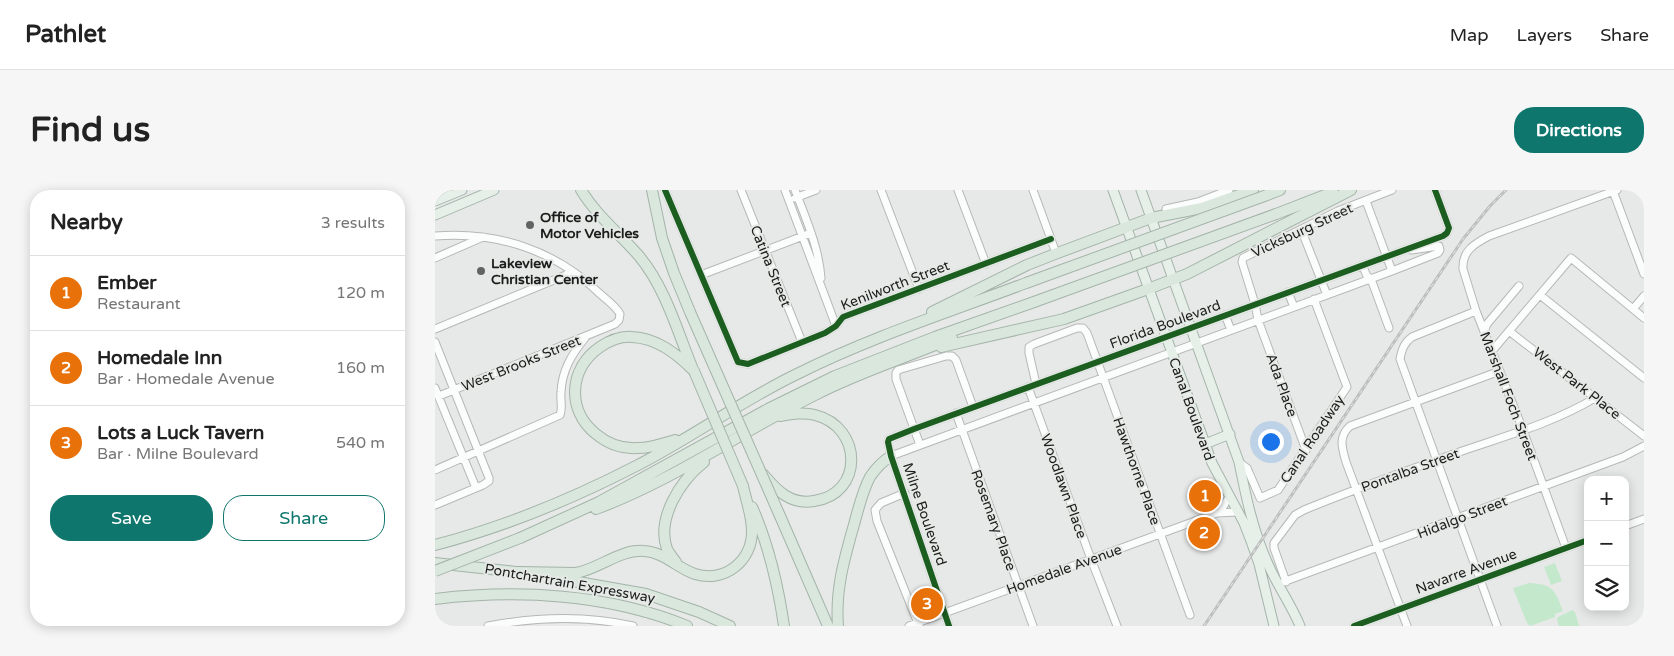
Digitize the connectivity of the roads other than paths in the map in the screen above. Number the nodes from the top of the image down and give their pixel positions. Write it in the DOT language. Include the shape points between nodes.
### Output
graph roads {
  1 [pos="462,190"];
  2 [pos="494,190"];
  3 [pos="581,190"];
  4 [pos="652,190"];
  5 [pos="665,190"];
  6 [pos="741,190"];
  7 [pos="785,190"];
  8 [pos="816,190"];
  9 [pos="881,190"];
  10 [pos="959,190"];
  11 [pos="1033,190"];
  12 [pos="1113,190"];
  13 [pos="1141,190"];
  14 [pos="1229,190"];
  15 [pos="1253,190"];
  16 [pos="1280,190"];
  17 [pos="1339,190"];
  18 [pos="1351,190"];
  19 [pos="1392,190"];
  20 [pos="1435,190"];
  21 [pos="1615,191"];
  22 [pos="483,192"];
  23 [pos="1216,192"];
  24 [pos="797,193"];
  25 [pos="789,200"];
  26 [pos="435,201"];
  27 [pos="1365,201"];
  28 [pos="1166,209"];
  29 [pos="435,215"];
  30 [pos="1151,218"];
  31 [pos="1127,228"];
  32 [pos="1301,229"];
  33 [pos="811,233"];
  34 [pos="435,236"];
  35 [pos="485,236"];
  36 [pos="803,236"];
  37 [pos="1051,239"];
  38 [pos="765,250"];
  39 [pos="1056,253"];
  40 [pos="1387,256"];
  41 [pos="435,258"];
  42 [pos="986,264"];
  43 [pos="1362,265"];
  44 [pos="571,270"];
  45 [pos="1392,271"];
  46 [pos="1644,274"];
  47 [pos="701,275"];
  48 [pos="1174,279"];
  49 [pos="1371,279"];
  50 [pos="1322,280"];
  51 [pos="1519,286"];
  52 [pos="822,289"];
  53 [pos="919,289"];
  54 [pos="1148,290"];
  55 [pos="1288,292"];
  56 [pos="1327,295"];
  57 [pos="1540,295"];
  58 [pos="1644,296"];
  59 [pos="1314,300"];
  60 [pos="1255,304"];
  61 [pos="1294,307"];
  62 [pos="1633,309"];
  63 [pos="1010,311"];
  64 [pos="1476,311"];
  65 [pos="1225,315"];
  66 [pos="1644,318"];
  67 [pos="1258,320"];
  68 [pos="836,326"];
  69 [pos="1191,328"];
  70 [pos="1389,328"];
  71 [pos="435,329"];
  72 [pos="1231,330"];
  73 [pos="1509,330"];
  74 [pos="1484,332"];
  75 [pos="887,334"];
  76 [pos="587,336"];
  77 [pos="1165,337"];
  78 [pos="435,342"];
  79 [pos="802,342"];
  80 [pos="1196,343"];
  81 [pos="1492,351"];
  82 [pos="920,352"];
  83 [pos="1171,352"];
  84 [pos="1097,362"];
  85 [pos="694,371"];
  86 [pos="1499,371"];
  87 [pos="1103,377"];
  88 [pos="1644,378"];
  89 [pos="1032,386"];
  90 [pos="435,388"];
  91 [pos="454,390"];
  92 [pos="439,396"];
  93 [pos="1595,398"];
  94 [pos="1416,402"];
  95 [pos="1033,403"];
  96 [pos="973,407"];
  97 [pos="956,413"];
  98 [pos="770,418"];
  99 [pos="914,429"];
  100 [pos="962,429"];
  101 [pos="1523,430"];
  102 [pos="695,433"];
  103 [pos="1229,434"];
  104 [pos="1644,436"];
  105 [pos="889,440"];
  106 [pos="1205,444"];
  107 [pos="920,445"];
  108 [pos="722,446"];
  109 [pos="1644,446"];
  110 [pos="479,450"];
  111 [pos="1306,450"];
  112 [pos="891,456"];
  113 [pos="464,457"];
  114 [pos="1437,460"];
  115 [pos="1239,462"];
  116 [pos="435,470"];
  117 [pos="761,471"];
  118 [pos="743,486"];
  119 [pos="1543,486"];
  120 [pos="477,488"];
  121 [pos="1356,490"];
  122 [pos="905,493"];
  123 [pos="1229,497"];
  124 [pos="435,505"];
  125 [pos="1220,512"];
  126 [pos="1237,512"];
  127 [pos="1459,518"];
  128 [pos="1644,519"];
  129 [pos="1629,525"];
  130 [pos="1160,534"];
  131 [pos="520,538"];
  132 [pos="1584,541"];
  133 [pos="435,545"];
  134 [pos="1378,548"];
  135 [pos="1566,548"];
  136 [pos="1091,559"];
  137 [pos="435,563"];
  138 [pos="676,563"];
  139 [pos="435,571"];
  140 [pos="518,572"];
  141 [pos="1481,579"];
  142 [pos="1282,582"];
  143 [pos="1018,586"];
  144 [pos="435,599"];
  145 [pos="1400,609"];
  146 [pos="943,613"];
  147 [pos="1190,615"];
  148 [pos="591,623"];
  149 [pos="918,624"];
  150 [pos="502,625"];
  151 [pos="1271,625"];
  152 [pos="488,626"];
  153 [pos="633,626"];
  154 [pos="687,626"];
  155 [pos="730,626"];
  156 [pos="784,626"];
  157 [pos="827,626"];
  158 [pos="838,626"];
  159 [pos="909,626"];
  160 [pos="949,626"];
  161 [pos="1033,626"];
  162 [pos="1117,626"];
  163 [pos="1300,626"];
  164 [pos="1353,626"];
  165 [pos="1407,626"];
  166 [pos="1497,626"];
  1 -- 26 [label="main road"];
  2 -- 22 [label="main road"];
  3 -- 85 [label="highway" via="649,269"];
  4 -- 117 [label="highway, bridge" via="662,238 674,273"];
  5 -- 47 [label="street, Kenilworth Street"];
  6 -- 38 [label="street, Catina Street"];
  7 -- 25 [label="street"];
  8 -- 24 [label="street"];
  9 -- 53 [label="street"];
  10 -- 42 [label="street"];
  11 -- 37 [label="street"];
  12 -- 31 [label="main road, Canal Boulevard"];
  13 -- 30 [label="main road, Canal Boulevard"];
  14 -- 23 [label="street"];
  15 -- 30 [label="highway" via="1202,208"];
  16 -- 75 [label="highway, bridge"];
  17 -- 63 [label="highway, bridge"];
  18 -- 48 [label="highway"];
  19 -- 27 [label="street, Vicksburg Street"];
  20 -- 40 [label="street, Florida Boulevard" via="1449,231"];
  21 -- 46 [label="street"];
  21 -- 64 [label="street, Marshall Foch Street" via="1473,244 1464,258 1463,270"];
  22 -- 29 [label="main road"];
  23 -- 28 [label="street" via="1198,202"];
  24 -- 25 [label="street"];
  24 -- 33 [label="street"];
  25 -- 36 [label="street"];
  27 -- 32 [label="street, Vicksburg Street"];
  27 -- 40 [label="street"];
  30 -- 31 [label="highway"];
  30 -- 48 [label="main road, Canal Boulevard"];
  31 -- 39 [label="highway"];
  31 -- 54 [label="main road, Canal Boulevard"];
  32 -- 50 [label="street"];
  32 -- 60 [label="street, Vicksburg Street" via="1243,258"];
  33 -- 36 [label="street"];
  33 -- 52 [label="street"];
  34 -- 35 [label="street"];
  35 -- 41 [label="street"];
  35 -- 44 [label="street" via="531,248"];
  36 -- 38 [label="street"];
  36 -- 52 [label="street"];
  37 -- 39 [label="street"];
  37 -- 42 [label="street, Kenilworth Street"];
  38 -- 47 [label="street"];
  38 -- 79 [label="street, Catina Street"];
  39 -- 75 [label="highway"];
  40 -- 43 [label="street, Florida Boulevard"];
  40 -- 45 [label="street"];
  40 -- 45 [label="street, Florida Boulevard" via="1439,246 1438,253"];
  42 -- 53 [label="street, Kenilworth Street"];
  43 -- 49 [label="street"];
  43 -- 50 [label="street, Florida Boulevard"];
  44 -- 71 [label="street" via="566,275"];
  44 -- 76 [label="street, West Brooks Street" via="619,311 620,317 615,324"];
  45 -- 49 [label="street, Florida Boulevard"];
  47 -- 79 [label="street, Kenilworth Street" via="738,362 748,364"];
  48 -- 54 [label="highway"];
  48 -- 69 [label="main road, Canal Boulevard"];
  49 -- 56 [label="street, Florida Boulevard"];
  49 -- 70 [label="street"];
  50 -- 55 [label="street, Florida Boulevard"];
  50 -- 56 [label="street"];
  51 -- 74 [label="street"];
  52 -- 68 [label="street"];
  53 -- 68 [label="street, Kenilworth Street" via="843,317"];
  54 -- 77 [label="main road, Canal Boulevard"];
  54 -- 82 [label="highway" via="1064,319"];
  55 -- 60 [label="street, Florida Boulevard"];
  55 -- 61 [label="street"];
  56 -- 59 [label="street, Florida Boulevard"];
  57 -- 62 [label="street" via="1571,258"];
  57 -- 73 [label="street"];
  57 -- 88 [label="street"];
  58 -- 62 [label="street"];
  59 -- 61 [label="street, Florida Boulevard"];
  59 -- 111 [label="street, Canal Roadway" via="1347,387"];
  60 -- 65 [label="street, Florida Boulevard"];
  60 -- 67 [label="street, Vicksburg Street"];
  61 -- 67 [label="street, Florida Boulevard"];
  62 -- 66 [label="street"];
  63 -- 82 [label="highway"];
  63 -- 131 [label="highway" via="835,376 599,502"];
  64 -- 74 [label="street, Marshall Foch Street"];
  64 -- 94 [label="street" via="1406,341 1401,359"];
  65 -- 69 [label="street, Florida Boulevard"];
  65 -- 72 [label="street"];
  67 -- 72 [label="street, Florida Boulevard"];
  67 -- 111 [label="street, Ada Place"];
  68 -- 79 [label="street, Kenilworth Street"];
  69 -- 77 [label="street, Florida Boulevard"];
  69 -- 80 [label="main road, Canal Boulevard"];
  72 -- 80 [label="street, Florida Boulevard"];
  73 -- 81 [label="street"];
  73 -- 93 [label="street, West Park Place"];
  74 -- 81 [label="street, Marshall Foch Street"];
  75 -- 102 [label="highway" via="797,374"];
  76 -- 91 [label="street, West Brooks Street"];
  76 -- 110 [label="street" via="564,371 560,415"];
  77 -- 83 [label="main road, Canal Boulevard"];
  77 -- 84 [label="street, Florida Boulevard"];
  78 -- 91 [label="street"];
  80 -- 83 [label="street, Florida Boulevard"];
  80 -- 103 [label="main road, Canal Boulevard"];
  81 -- 86 [label="street, Marshall Foch Street"];
  82 -- 98 [label="highway" via="843,382"];
  83 -- 87 [label="street, Florida Boulevard"];
  83 -- 106 [label="main road, Canal Boulevard"];
  84 -- 87 [label="street, Hawthorne Place"];
  84 -- 89 [label="street, Florida Boulevard"];
  84 -- 89 [label="street, Hawthorne Place" via="1087,333 1083,328 1077,328 1029,347"];
  85 -- 102 [label="highway" via="659,344 624,337 607,343 588,357 581,366 575,389 580,414 587,426 600,438 617,446 639,448"];
  85 -- 118 [label="highway, bridge"];
  86 -- 94 [label="street"];
  86 -- 101 [label="street, Marshall Foch Street"];
  87 -- 95 [label="street, Florida Boulevard"];
  87 -- 130 [label="street, Hawthorne Place"];
  89 -- 95 [label="street, Woodlawn Place"];
  89 -- 96 [label="street, Florida Boulevard"];
  90 -- 92 [label="street"];
  91 -- 92 [label="street, West Brooks Street"];
  91 -- 110 [label="street"];
  92 -- 113 [label="street"];
  93 -- 101 [label="street, Pontalba Street"];
  93 -- 104 [label="street, West Park Place"];
  94 -- 114 [label="street"];
  94 -- 121 [label="street" via="1350,426 1344,433 1341,444"];
  95 -- 100 [label="street, Florida Boulevard"];
  95 -- 136 [label="street, Woodlawn Place"];
  96 -- 97 [label="street, Florida Boulevard"];
  96 -- 99 [label="street" via="952,356 901,369 895,373 896,379"];
  97 -- 99 [label="street, Florida Boulevard"];
  97 -- 100 [label="street, Rosemary Place"];
  98 -- 108 [label="highway"];
  98 -- 117 [label="highway" via="795,413 814,414 827,419 846,437 851,454 850,472 835,493 819,501 808,502 788,498 775,489"];
  99 -- 105 [label="street, Florida Boulevard"];
  99 -- 107 [label="street"];
  100 -- 107 [label="street, Florida Boulevard"];
  100 -- 143 [label="street, Rosemary Place"];
  101 -- 114 [label="street, Pontalba Street"];
  101 -- 119 [label="street, Marshall Foch Street"];
  102 -- 133 [label="highway" via="637,466 559,502"];
  103 -- 106 [label="main road"];
  103 -- 115 [label="main road, Canal Boulevard"];
  105 -- 112 [label="street, Milne Boulevard"];
  106 -- 123 [label="main road, Canal Boulevard"];
  107 -- 112 [label="street, Florida Boulevard"];
  108 -- 131 [label="highway" via="663,480 615,502"];
  108 -- 138 [label="highway" via="685,482 669,509 665,536 667,548"];
  109 -- 119 [label="street, Hidalgo Street"];
  110 -- 113 [label="street"];
  110 -- 120 [label="street" via="489,481"];
  111 -- 115 [label="street, Canal Roadway" via="1278,490 1260,498 1247,468"];
  112 -- 122 [label="street, Milne Boulevard"];
  112 -- 158 [label="highway" via="876,469 863,495 840,579"];
  113 -- 116 [label="street"];
  113 -- 120 [label="street"];
  114 -- 121 [label="street, Pontalba Street"];
  114 -- 127 [label="street"];
  115 -- 142 [label="main road, Canal Boulevard" via="1253,524 1268,565"];
  117 -- 157 [label="highway, bridge"];
  118 -- 138 [label="highway" via="752,531 750,546 740,563 721,574 703,576"];
  118 -- 156 [label="highway" via="767,546"];
  119 -- 127 [label="street, Hidalgo Street"];
  119 -- 135 [label="street, Marshall Foch Street"];
  120 -- 124 [label="street"];
  121 -- 134 [label="street"];
  121 -- 142 [label="street, Pontalba Street" via="1295,515 1274,543"];
  122 -- 146 [label="street, Milne Boulevard"];
  122 -- 149 [label="street" via="881,503 875,510"];
  123 -- 125 [label="street"];
  123 -- 126 [label="main road, Canal Boulevard"];
  125 -- 126 [label="street, Homedale Avenue"];
  125 -- 130 [label="street, Homedale Avenue"];
  126 -- 151 [label="main road, Canal Boulevard" via="1259,564"];
  127 -- 134 [label="street, Hidalgo Street"];
  127 -- 141 [label="street"];
  128 -- 129 [label="street"];
  130 -- 136 [label="street, Homedale Avenue"];
  130 -- 147 [label="street, Hawthorne Place"];
  131 -- 139 [label="highway, bridge"];
  132 -- 135 [label="street, Navarre Avenue"];
  134 -- 142 [label="street, Hidalgo Street"];
  134 -- 145 [label="street"];
  135 -- 141 [label="street, Navarre Avenue"];
  136 -- 143 [label="street, Homedale Avenue"];
  136 -- 162 [label="street, Woodlawn Place"];
  137 -- 140 [label="highway, Pontchartrain Expressway"];
  138 -- 140 [label="highway" via="644,550 576,574"];
  140 -- 155 [label="highway, Pontchartrain Expressway" via="646,594"];
  141 -- 145 [label="street, Navarre Avenue"];
  141 -- 166 [label="street"];
  142 -- 163 [label="main road, Canal Boulevard"];
  143 -- 146 [label="street, Homedale Avenue"];
  143 -- 161 [label="street, Rosemary Place"];
  144 -- 154 [label="highway, Pontchartrain Expressway" via="505,594 567,598 642,611"];
  145 -- 164 [label="street, Navarre Avenue"];
  145 -- 165 [label="street"];
  146 -- 149 [label="street, Homedale Avenue"];
  146 -- 160 [label="street, Milne Boulevard"];
  148 -- 150 [label="street" via="550,618"];
  148 -- 153 [label="street"];
  149 -- 159 [label="street, Homedale Avenue"];
  150 -- 152 [label="street"];
}
